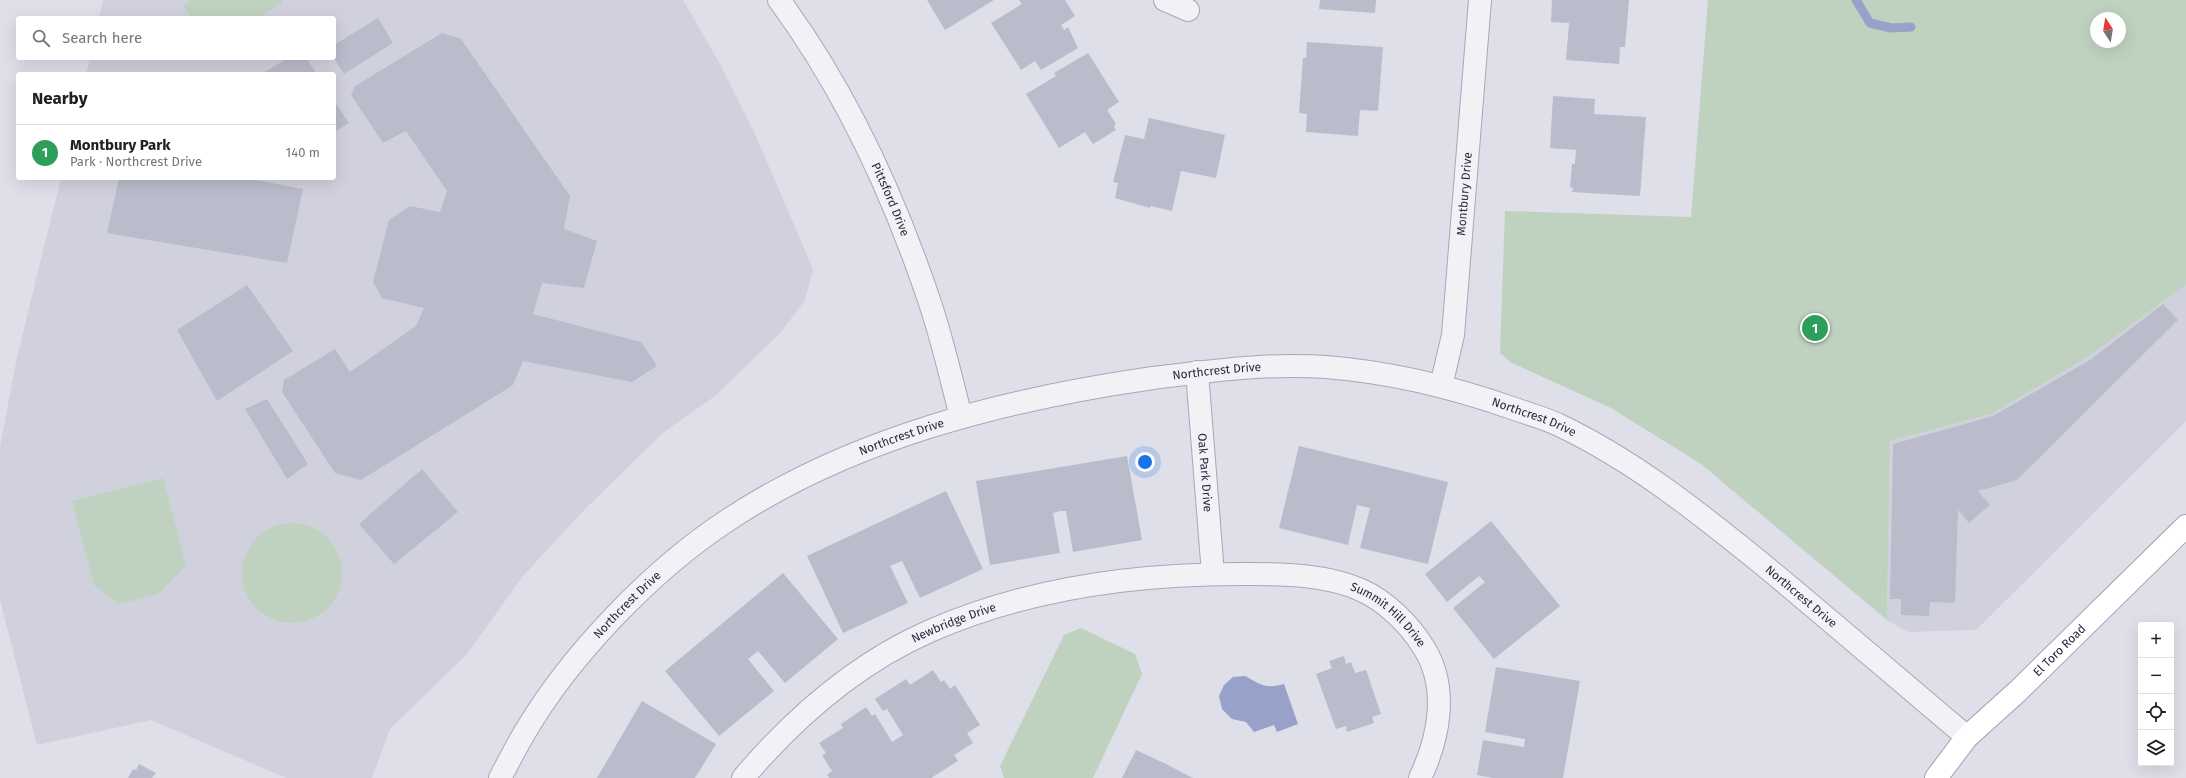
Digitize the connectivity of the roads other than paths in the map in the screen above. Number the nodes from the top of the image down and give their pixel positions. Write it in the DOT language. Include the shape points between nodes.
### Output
graph roads {
  1 [pos="779,0"];
  2 [pos="1165,0"];
  3 [pos="1480,0"];
  4 [pos="1188,10"];
  5 [pos="1197,372"];
  6 [pos="1441,386"];
  7 [pos="961,417"];
  8 [pos="2186,526"];
  9 [pos="1213,574"];
  10 [pos="1967,737"];
  11 [pos="500,778"];
  12 [pos="743,778"];
  13 [pos="1420,778"];
  14 [pos="1936,778"];
  1 -- 7 [label="street, Pittsford Drive" via="831,77 855,120 893,203 929,301"];
  2 -- 4 [label="street"];
  3 -- 6 [label="street, Montbury Drive" via="1453,335"];
  5 -- 6 [label="street, Northcrest Drive" via="1238,368 1327,367"];
  5 -- 7 [label="street, Northcrest Drive" via="1104,385"];
  5 -- 9 [label="street, Oak Park Drive"];
  6 -- 10 [label="street, Northcrest Drive" via="1557,424 1619,457 1714,525"];
  7 -- 11 [label="street, Northcrest Drive" via="872,445 789,486 728,520 670,564 612,620 565,675 526,730"];
  8 -- 10 [label="main road, El Toro Road" via="2018,692"];
  9 -- 12 [label="street, Newbridge Drive" via="1079,586 990,608 928,632 861,669 828,695 772,743"];
  9 -- 13 [label="street, Summit Hill Drive" via="1306,577 1355,588 1381,602 1416,635 1434,669 1439,691 1436,739"];
  10 -- 14 [label="main road, El Toro Road"];
}
